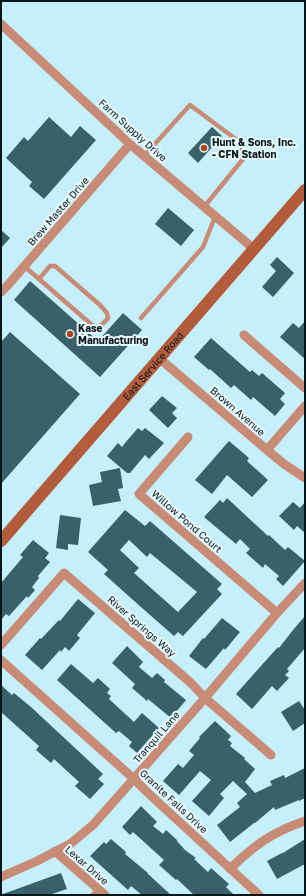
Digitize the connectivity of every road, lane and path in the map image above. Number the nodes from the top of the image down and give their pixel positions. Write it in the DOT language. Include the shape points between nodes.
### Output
graph roads {
  1 [pos="1,24"];
  2 [pos="130,144"];
  3 [pos="144,156"];
  4 [pos="305,190"];
  5 [pos="204,207"];
  6 [pos="215,217"];
  7 [pos="254,249"];
  8 [pos="24,266"];
  9 [pos="39,279"];
  10 [pos="1,292"];
  11 [pos="141,318"];
  12 [pos="244,335"];
  13 [pos="159,358"];
  14 [pos="305,388"];
  15 [pos="305,406"];
  16 [pos="188,438"];
  17 [pos="266,450"];
  18 [pos="305,478"];
  19 [pos="1,541"];
  20 [pos="305,582"];
  21 [pos="277,614"];
  22 [pos="1,645"];
  23 [pos="1,660"];
  24 [pos="205,698"];
  25 [pos="271,755"];
  26 [pos="134,779"];
  27 [pos="305,821"];
  28 [pos="55,851"];
  29 [pos="230,868"];
  30 [pos="1,877"];
  31 [pos="99,893"];
  32 [pos="259,895"];
  1 -- 2 [label="street, Farm Supply Drive"];
  2 -- 3 [label="street, Farm Supply Drive"];
  2 -- 8 [label="street, Brew Master Drive"];
  3 -- 5 [label="street, Farm Supply Drive"];
  3 -- 5 [label="lane" via="190,105 241,143 243,159"];
  4 -- 7 [label="street, East Service Road"];
  5 -- 6 [label="street, Farm Supply Drive"];
  6 -- 7 [label="street, Farm Supply Drive"];
  6 -- 11 [label="lane" via="202,247"];
  7 -- 13 [label="street, East Service Road"];
  8 -- 9 [label="lane"];
  8 -- 10 [label="street, Brew Master Drive"];
  9 -- 9 [label="lane" via="92,326 99,326 108,318 100,305 55,266 50,266"];
  12 -- 14 [label="street"];
  13 -- 17 [label="street, Brown Avenue"];
  13 -- 19 [label="street, East Service Road"];
  15 -- 17 [label="street"];
  16 -- 21 [label="street, Willow Pond Court" via="139,494"];
  17 -- 18 [label="street, Brown Avenue"];
  20 -- 21 [label="street, Tranquil Lane"];
  21 -- 24 [label="street, Tranquil Lane"];
  22 -- 24 [label="street, River Springs Way" via="64,573"];
  23 -- 26 [label="street, Granite Falls Drive"];
  24 -- 25 [label="street, River Springs Way"];
  24 -- 26 [label="street, Tranquil Lane"];
  26 -- 28 [label="street, Tranquil Lane" via="93,825 70,844"];
  26 -- 29 [label="street, Granite Falls Drive"];
  27 -- 29 [label="street" via="278,831 263,840"];
  28 -- 30 [label="street, Tranquil Lane"];
  28 -- 31 [label="street, Lexar Drive"];
  29 -- 32 [label="street, Granite Falls Drive"];
}
